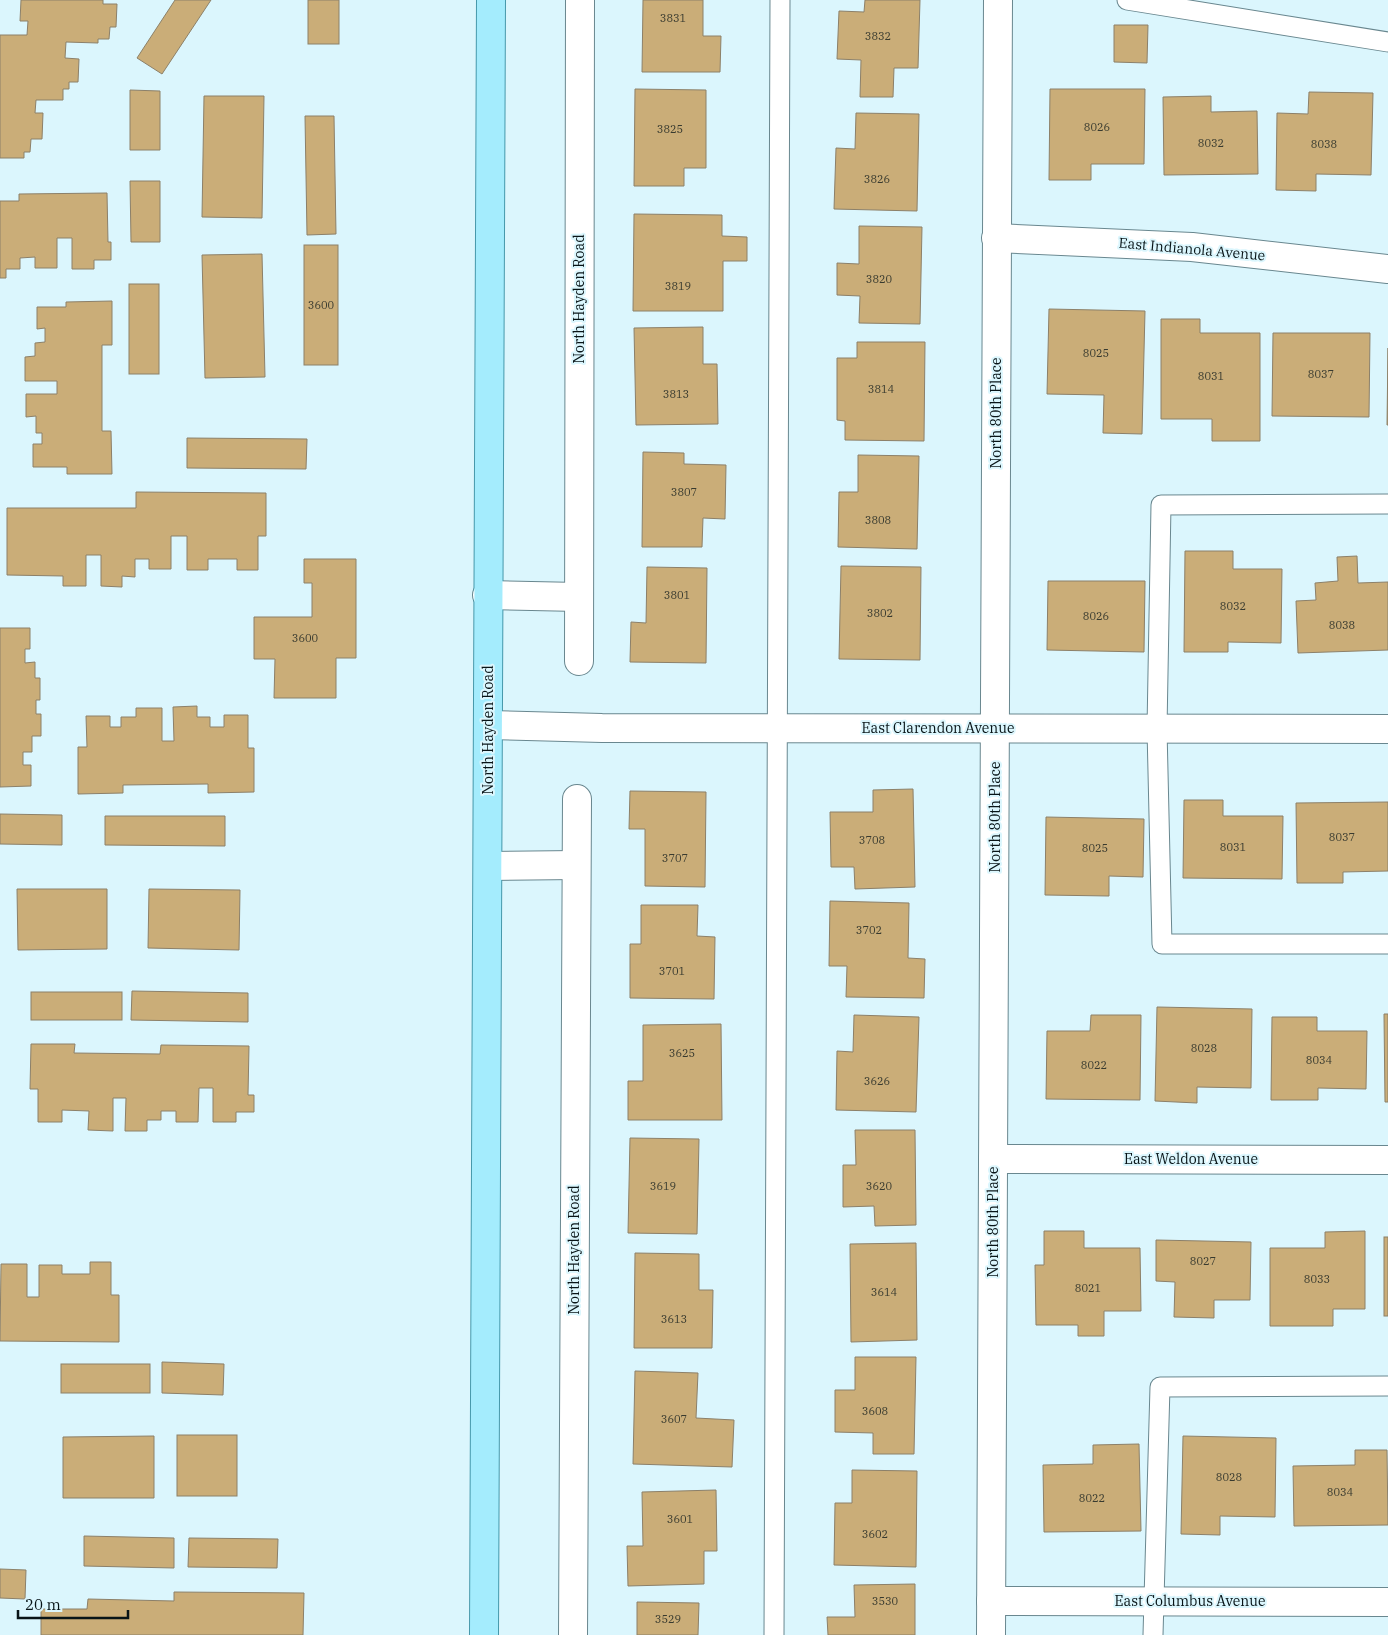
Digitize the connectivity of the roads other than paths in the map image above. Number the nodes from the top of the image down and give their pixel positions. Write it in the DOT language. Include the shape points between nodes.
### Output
graph roads {
  1 [pos="491,0"];
  2 [pos="580,0"];
  3 [pos="780,0"];
  4 [pos="998,0"];
  5 [pos="1127,0"];
  6 [pos="1388,42"];
  7 [pos="996,238"];
  8 [pos="1388,269"];
  9 [pos="1388,504"];
  10 [pos="487,596"];
  11 [pos="579,597"];
  12 [pos="579,661"];
  13 [pos="489,725"];
  14 [pos="777,726"];
  15 [pos="995,728"];
  16 [pos="1157,729"];
  17 [pos="1388,729"];
  18 [pos="577,799"];
  19 [pos="576,865"];
  20 [pos="488,866"];
  21 [pos="1388,944"];
  22 [pos="993,1159"];
  23 [pos="1388,1160"];
  24 [pos="1388,1386"];
  25 [pos="991,1601"];
  26 [pos="1154,1601"];
  27 [pos="1388,1602"];
  28 [pos="484,1635"];
  29 [pos="573,1635"];
  30 [pos="774,1635"];
  31 [pos="991,1635"];
  32 [pos="1153,1635"];
  1 -- 10 [label="main road, North Hayden Road"];
  2 -- 11 [label="street, North Hayden Road"];
  3 -- 14 [label="lane"];
  4 -- 7 [label="street, North 80th Place"];
  5 -- 6 [label="lane"];
  7 -- 8 [label="street, East Indianola Avenue" via="1192,247"];
  7 -- 15 [label="street, North 80th Place"];
  9 -- 16 [label="lane" via="1161,505"];
  10 -- 11 [label="street"];
  10 -- 13 [label="main road, North Hayden Road"];
  11 -- 12 [label="street, North Hayden Road"];
  13 -- 14 [label="street, East Clarendon Avenue" via="602,728"];
  13 -- 20 [label="main road, North Hayden Road"];
  14 -- 15 [label="street, East Clarendon Avenue"];
  14 -- 30 [label="lane"];
  15 -- 16 [label="street, East Clarendon Avenue"];
  15 -- 22 [label="street, North 80th Place"];
  16 -- 17 [label="street, East Clarendon Avenue"];
  16 -- 21 [label="lane" via="1162,944"];
  18 -- 19 [label="street, North Hayden Road"];
  19 -- 20 [label="street"];
  19 -- 29 [label="street, North Hayden Road"];
  20 -- 28 [label="main road, North Hayden Road"];
  22 -- 23 [label="street, East Weldon Avenue"];
  22 -- 25 [label="street, North 80th Place"];
  24 -- 26 [label="lane" via="1160,1387"];
  25 -- 26 [label="street, East Columbus Avenue"];
  25 -- 31 [label="street, North 80th Place"];
  26 -- 27 [label="street, East Columbus Avenue"];
  26 -- 32 [label="lane"];
}
